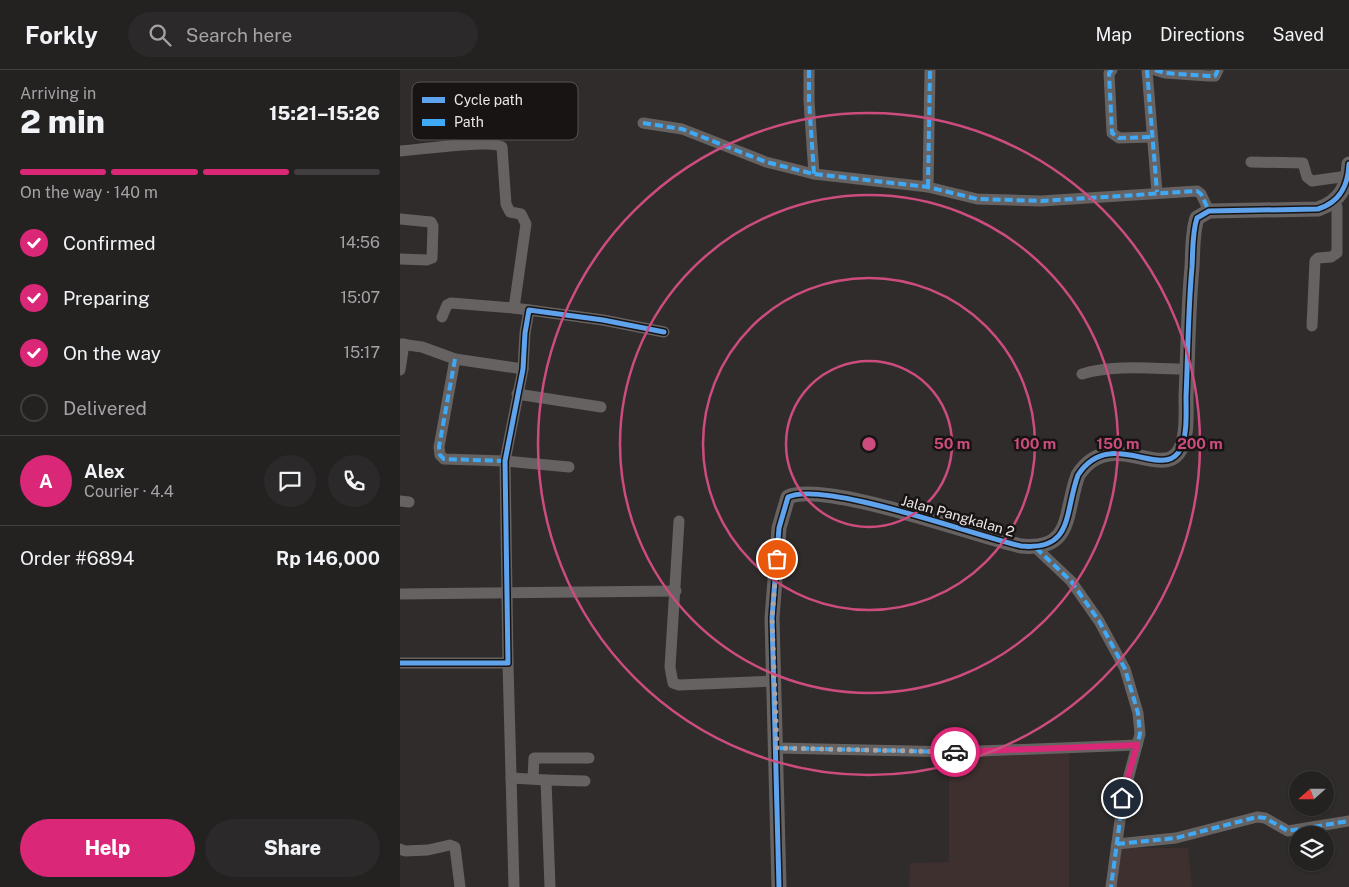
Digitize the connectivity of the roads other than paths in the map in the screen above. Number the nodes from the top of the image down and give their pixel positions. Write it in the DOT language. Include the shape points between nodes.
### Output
graph roads {
  1 [pos="809,70"];
  2 [pos="930,70"];
  3 [pos="1112,70"];
  4 [pos="1147,70"];
  5 [pos="1155,70"];
  6 [pos="1218,70"];
  7 [pos="643,123"];
  8 [pos="1152,137"];
  9 [pos="400,151"];
  10 [pos="1251,162"];
  11 [pos="814,174"];
  12 [pos="1348,178"];
  13 [pos="928,187"];
  14 [pos="1157,192"];
  15 [pos="1333,202"];
  16 [pos="1209,211"];
  17 [pos="400,218"];
  18 [pos="400,259"];
  19 [pos="514,308"];
  20 [pos="529,310"];
  21 [pos="442,317"];
  22 [pos="1312,326"];
  23 [pos="664,332"];
  24 [pos="402,344"];
  25 [pos="455,359"];
  26 [pos="523,369"];
  27 [pos="1188,369"];
  28 [pos="400,370"];
  29 [pos="1082,374"];
  30 [pos="517,394"];
  31 [pos="601,407"];
  32 [pos="505,461"];
  33 [pos="569,467"];
  34 [pos="679,521"];
  35 [pos="1036,548"];
  36 [pos="676,590"];
  37 [pos="507,591"];
  38 [pos="400,594"];
  39 [pos="400,664"];
  40 [pos="508,664"];
  41 [pos="774,681"];
  42 [pos="1137,745"];
  43 [pos="777,748"];
  44 [pos="589,758"];
  45 [pos="511,778"];
  46 [pos="533,778"];
  47 [pos="546,780"];
  48 [pos="585,780"];
  49 [pos="1349,821"];
  50 [pos="1117,844"];
  51 [pos="400,849"];
  52 [pos="460,887"];
  53 [pos="514,887"];
  54 [pos="550,887"];
  55 [pos="779,887"];
  56 [pos="1112,887"];
  1 -- 11 [label="street"];
  2 -- 13 [label="street"];
  3 -- 8 [label="street" via="1109,73 1112,133 1119,138"];
  4 -- 8 [label="street"];
  5 -- 6 [label="street" via="1215,76"];
  7 -- 11 [label="street" via="682,129 766,162"];
  8 -- 14 [label="street"];
  9 -- 19 [label="street" via="480,144 498,144 502,148 506,204 510,212 521,214 526,224"];
  10 -- 12 [label="street" via="1303,164 1307,177 1312,181"];
  11 -- 13 [label="street"];
  12 -- 15 [label="street"];
  13 -- 14 [label="street" via="977,199 1041,201"];
  14 -- 16 [label="street" via="1197,191 1202,194"];
  15 -- 16 [label="street" via="1318,209"];
  15 -- 22 [label="street" via="1337,207 1336,253 1331,258 1315,261"];
  16 -- 27 [label="street" via="1197,218 1195,224 1188,316"];
  17 -- 18 [label="street" via="431,222 433,226 432,258"];
  19 -- 20 [label="street"];
  19 -- 21 [label="street" via="451,303 446,306"];
  20 -- 23 [label="street"];
  20 -- 26 [label="street"];
  24 -- 25 [label="street" via="422,347"];
  24 -- 28 [label="street"];
  25 -- 26 [label="street"];
  25 -- 32 [label="street" via="440,455 444,459"];
  26 -- 30 [label="street"];
  27 -- 29 [label="street" via="1091,370"];
  27 -- 35 [label="street" via="1185,417 1178,453 1158,460 1110,452 1094,459 1078,475 1060,535 1051,544"];
  30 -- 31 [label="street"];
  30 -- 32 [label="street"];
  32 -- 33 [label="street"];
  32 -- 37 [label="street"];
  34 -- 36 [label="street"];
  35 -- 41 [label="street, Jalan Pangkalan 2" via="1001,542 854,500 798,494 788,498 777,544 772,618"];
  35 -- 42 [label="street" via="1071,581 1125,668 1138,713 1140,734"];
  36 -- 37 [label="street"];
  36 -- 41 [label="street" via="670,667 673,683"];
  37 -- 38 [label="street"];
  37 -- 40 [label="street"];
  39 -- 40 [label="street"];
  40 -- 45 [label="street"];
  41 -- 43 [label="street, Jalan Pangkalan 2"];
  42 -- 43 [label="street" via="956,752"];
  42 -- 50 [label="street" via="1122,798"];
  43 -- 55 [label="street, Jalan Pangkalan 2"];
  44 -- 46 [label="street" via="534,758"];
  45 -- 46 [label="street"];
  45 -- 53 [label="street"];
  46 -- 47 [label="street"];
  47 -- 48 [label="street"];
  47 -- 54 [label="street"];
  49 -- 50 [label="street" via="1288,831 1257,817 1176,838"];
  50 -- 56 [label="street"];
  51 -- 52 [label="street" via="455,847"];
}
